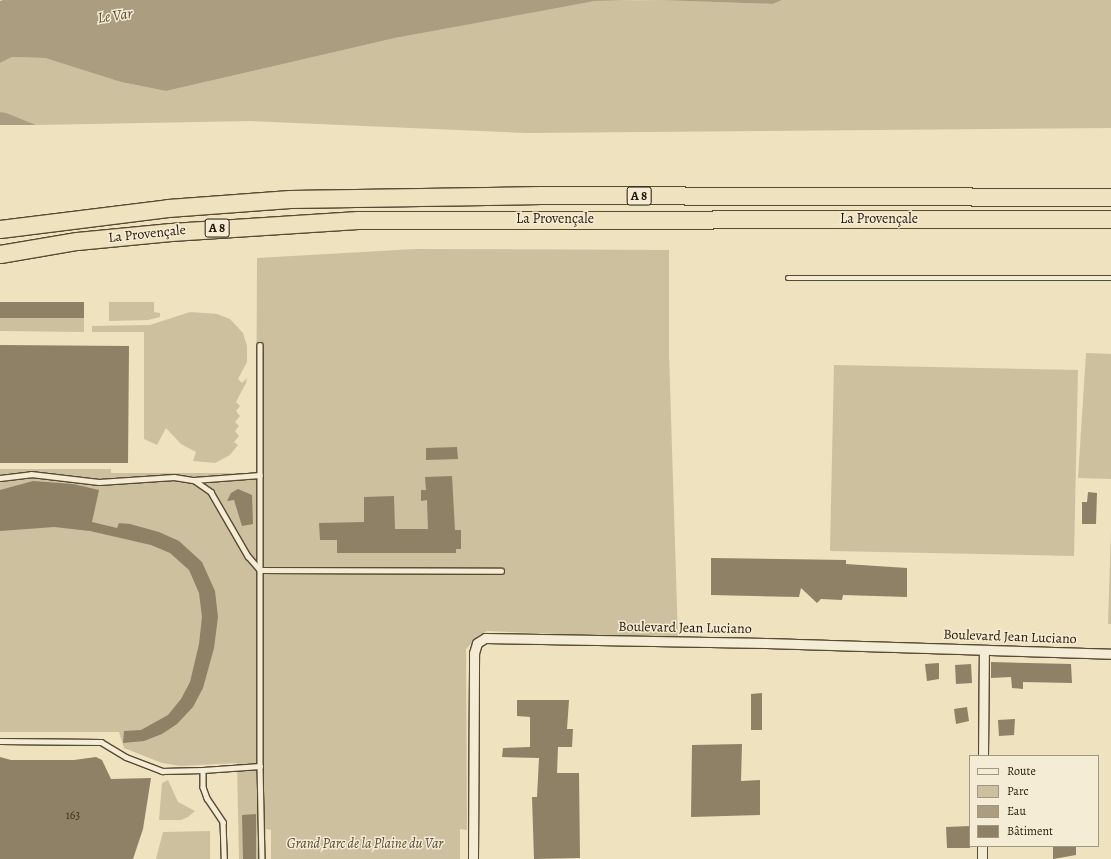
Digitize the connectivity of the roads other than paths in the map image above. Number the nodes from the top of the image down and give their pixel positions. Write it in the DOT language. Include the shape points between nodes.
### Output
graph roads {
  1 [pos="1111,197"];
  2 [pos="1111,219"];
  3 [pos="0,229"];
  4 [pos="77,241"];
  5 [pos="0,254"];
  6 [pos="0,265"];
  7 [pos="788,278"];
  8 [pos="1111,278"];
  9 [pos="260,345"];
  10 [pos="260,475"];
  11 [pos="0,478"];
  12 [pos="194,480"];
  13 [pos="260,570"];
  14 [pos="501,571"];
  15 [pos="984,650"];
  16 [pos="1111,654"];
  17 [pos="0,741"];
  18 [pos="983,755"];
  19 [pos="260,766"];
  20 [pos="203,770"];
  21 [pos="982,847"];
  22 [pos="224,859"];
  23 [pos="262,859"];
  24 [pos="473,859"];
  25 [pos="982,859"];
  1 -- 3 [label="highway, La Provençale / A 8" via="541,195 290,199 168,208"];
  2 -- 4 [label="highway, La Provençale / A 8" via="358,220 239,226"];
  4 -- 5 [label="highway, La Provençale / A 8"];
  4 -- 6 [label="highway"];
  7 -- 8 [label="lane"];
  9 -- 10 [label="lane"];
  10 -- 12 [label="lane"];
  10 -- 13 [label="lane"];
  11 -- 12 [label="lane" via="31,474 99,482 174,478"];
  12 -- 13 [label="lane" via="211,492 248,556"];
  13 -- 14 [label="lane"];
  13 -- 19 [label="lane"];
  15 -- 16 [label="street, Boulevard Jean Luciano"];
  15 -- 18 [label="street"];
  15 -- 24 [label="street, Boulevard Jean Luciano" via="485,638 477,643 474,653"];
  17 -- 20 [label="lane" via="101,742 126,757 162,771"];
  19 -- 20 [label="lane"];
  19 -- 23 [label="lane"];
  20 -- 22 [label="lane" via="203,787 207,798 223,822"];
  21 -- 25 [label="street"];
}
